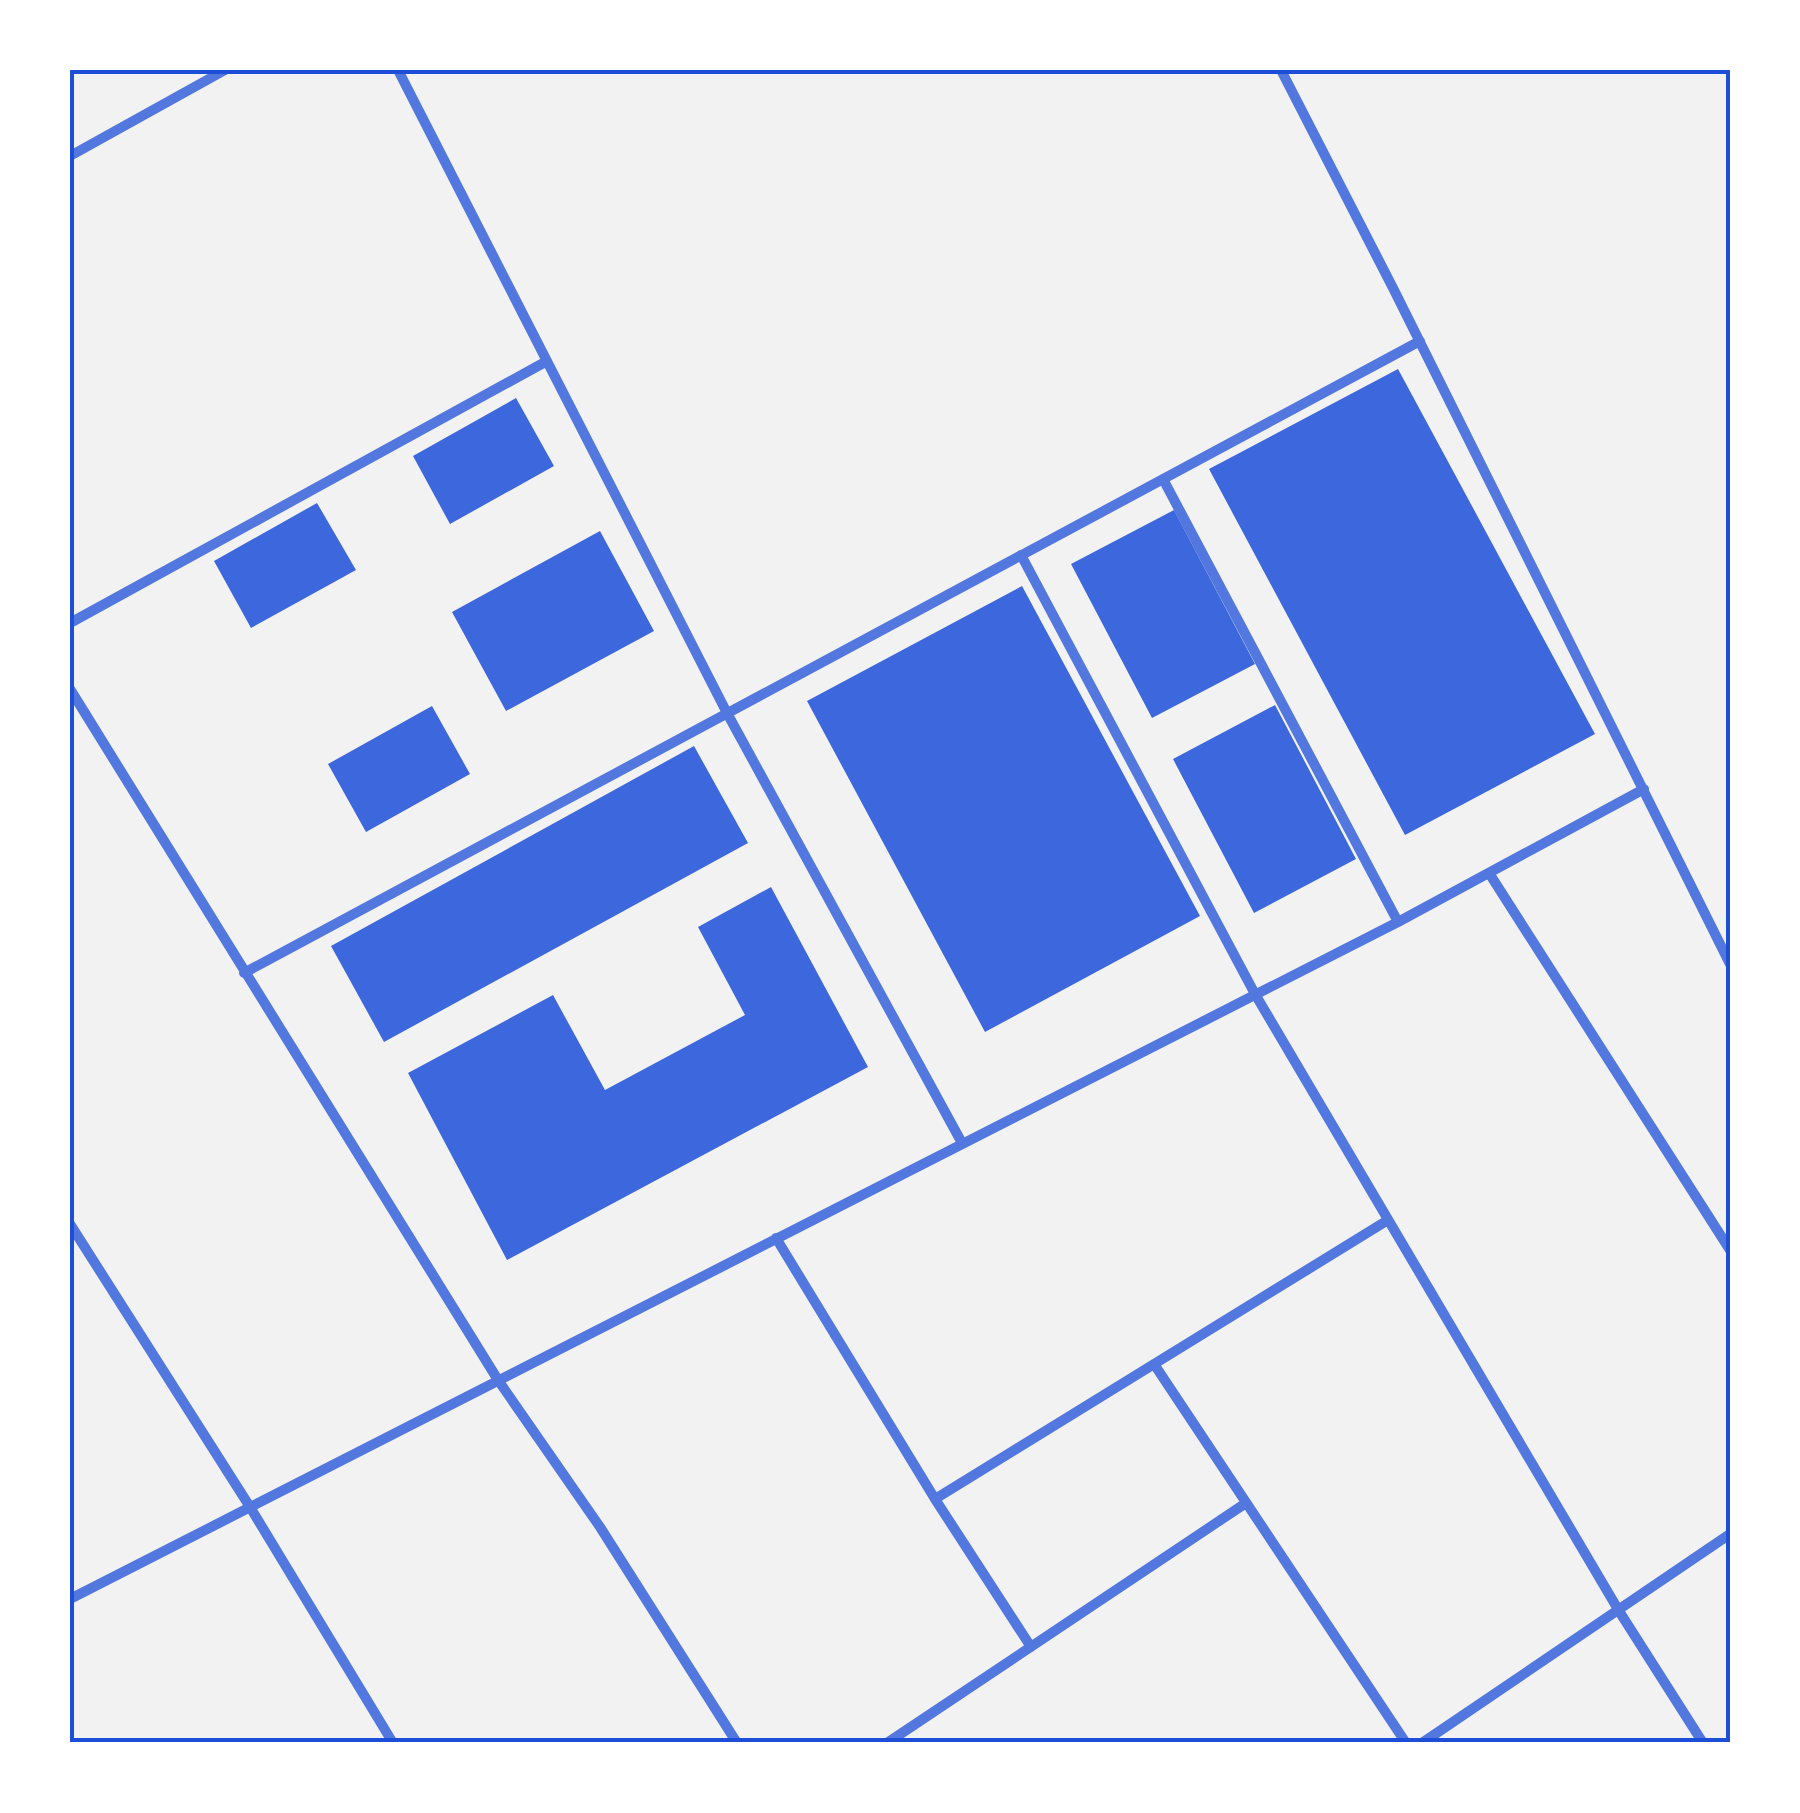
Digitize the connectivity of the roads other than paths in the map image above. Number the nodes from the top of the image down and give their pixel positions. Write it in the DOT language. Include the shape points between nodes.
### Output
graph roads {
  1 [pos="226,70"];
  2 [pos="398,70"];
  3 [pos="1281,70"];
  4 [pos="70,156"];
  5 [pos="1420,341"];
  6 [pos="547,361"];
  7 [pos="1162,480"];
  8 [pos="1021,555"];
  9 [pos="70,623"];
  10 [pos="70,689"];
  11 [pos="727,713"];
  12 [pos="1644,789"];
  13 [pos="1489,873"];
  14 [pos="1398,922"];
  15 [pos="1730,964"];
  16 [pos="244,973"];
  17 [pos="1255,994"];
  18 [pos="962,1143"];
  19 [pos="1388,1220"];
  20 [pos="70,1224"];
  21 [pos="776,1238"];
  22 [pos="1730,1250"];
  23 [pos="1154,1364"];
  24 [pos="498,1380"];
  25 [pos="935,1500"];
  26 [pos="1246,1504"];
  27 [pos="250,1507"];
  28 [pos="1730,1534"];
  29 [pos="70,1599"];
  30 [pos="1619,1611"];
  31 [pos="1031,1646"];
  32 [pos="393,1743"];
  33 [pos="737,1743"];
  34 [pos="886,1743"];
  35 [pos="1406,1743"];
  36 [pos="1422,1743"];
  37 [pos="1704,1743"];
  1 -- 4 [label="street"];
  2 -- 6 [label="street"];
  3 -- 5 [label="street"];
  5 -- 7 [label="street"];
  5 -- 12 [label="street"];
  6 -- 9 [label="street"];
  6 -- 11 [label="street"];
  7 -- 8 [label="street"];
  7 -- 14 [label="street"];
  8 -- 11 [label="street"];
  8 -- 17 [label="street"];
  10 -- 16 [label="street"];
  11 -- 16 [label="street"];
  11 -- 18 [label="street"];
  12 -- 13 [label="street"];
  12 -- 15 [label="street"];
  13 -- 14 [label="street"];
  13 -- 22 [label="street"];
  14 -- 17 [label="street"];
  16 -- 24 [label="street"];
  17 -- 18 [label="street"];
  17 -- 19 [label="street"];
  18 -- 21 [label="street"];
  19 -- 23 [label="street"];
  19 -- 30 [label="street"];
  20 -- 27 [label="street"];
  21 -- 24 [label="street"];
  21 -- 25 [label="street"];
  23 -- 25 [label="street"];
  23 -- 26 [label="street"];
  24 -- 27 [label="street"];
  24 -- 33 [label="street"];
  25 -- 31 [label="street"];
  26 -- 31 [label="street"];
  26 -- 35 [label="street"];
  27 -- 29 [label="street"];
  27 -- 32 [label="street"];
  28 -- 30 [label="street"];
  30 -- 36 [label="street"];
  30 -- 37 [label="street"];
  31 -- 34 [label="street"];
}
